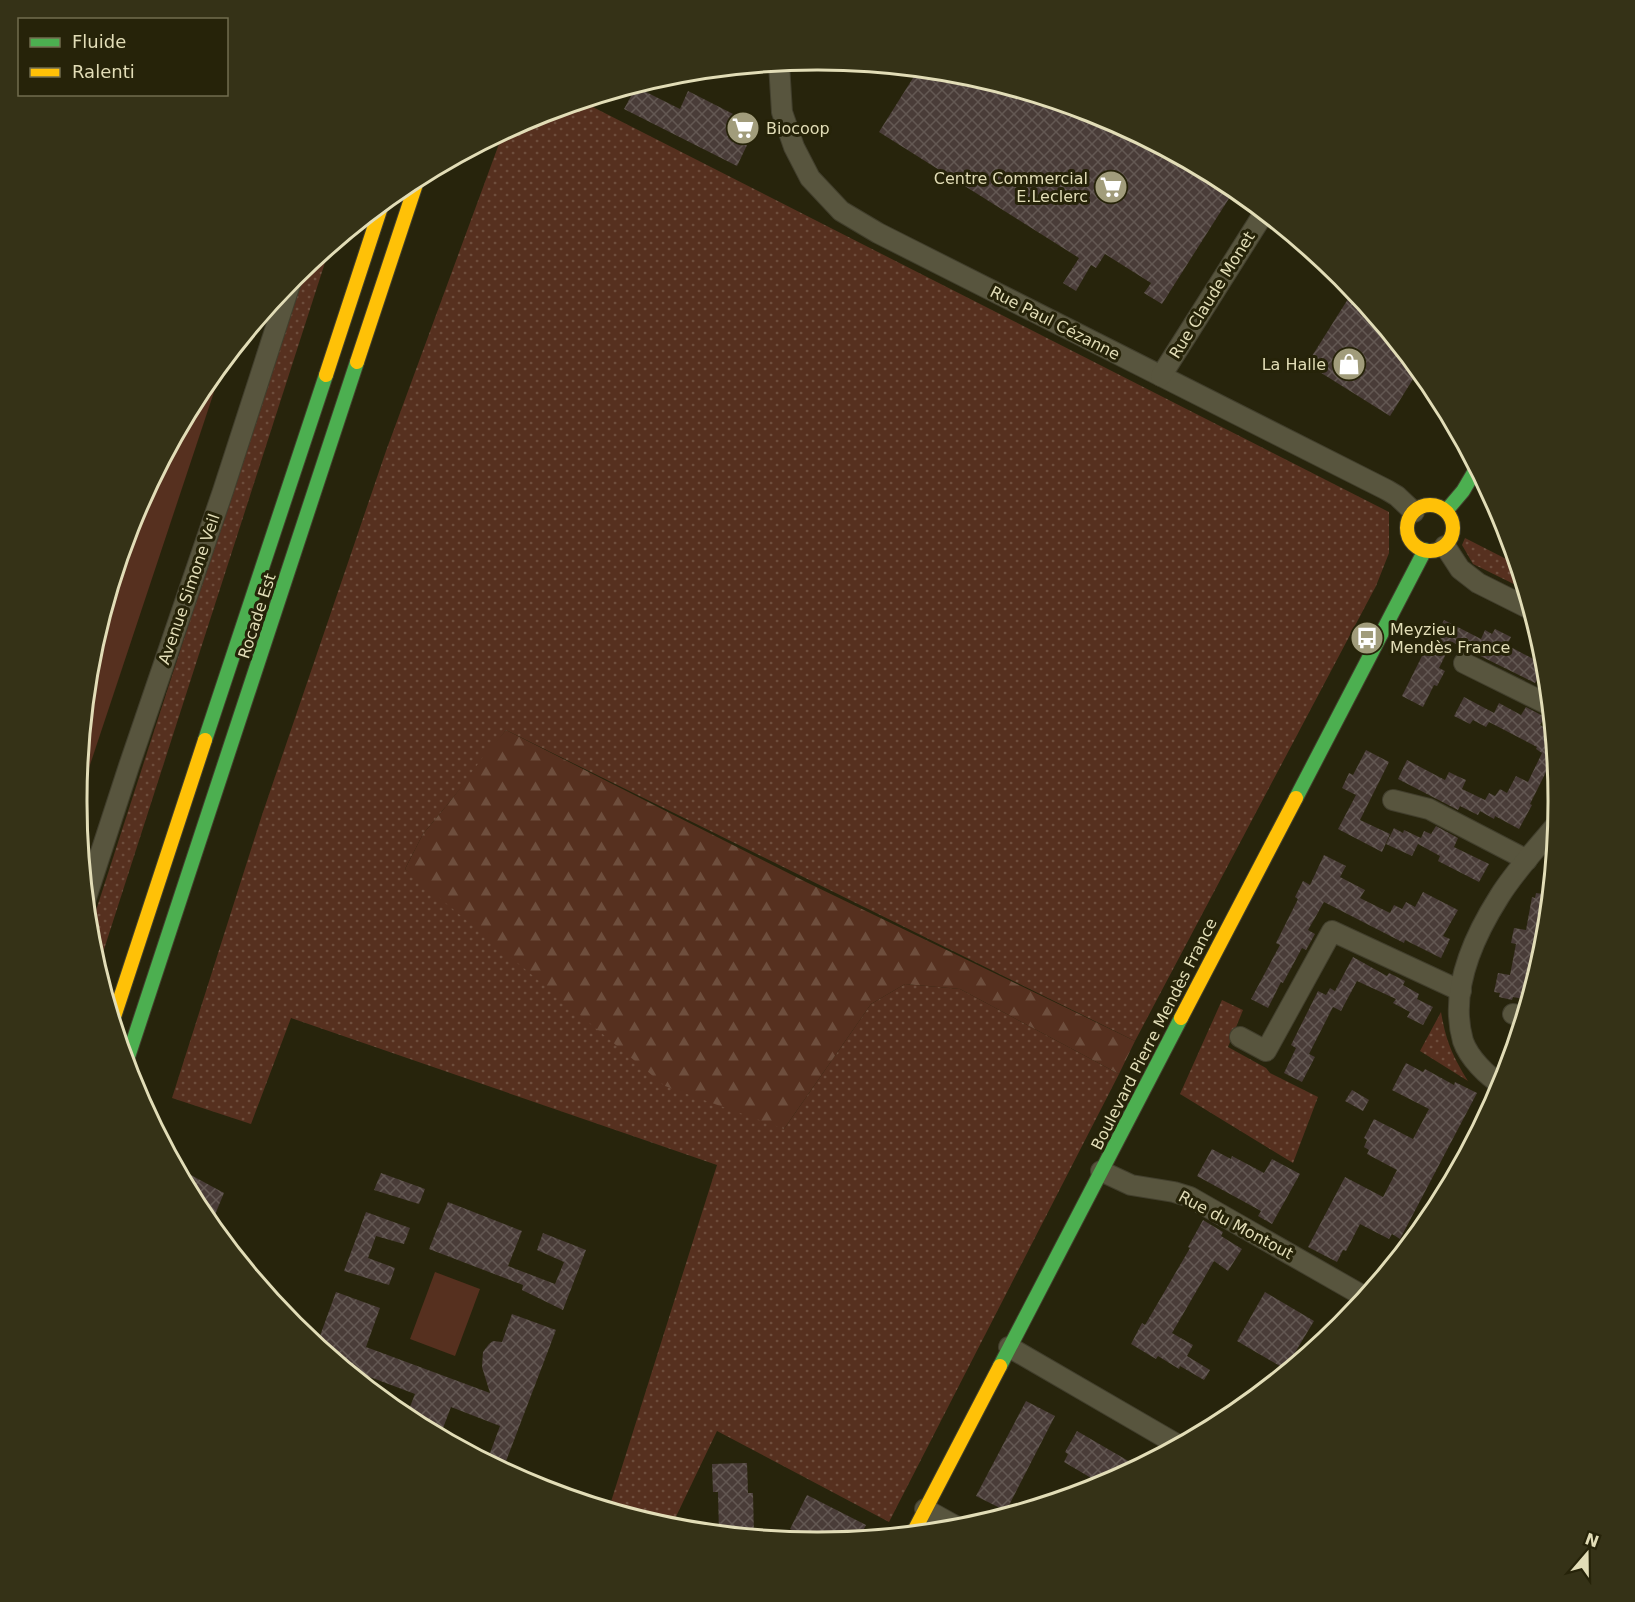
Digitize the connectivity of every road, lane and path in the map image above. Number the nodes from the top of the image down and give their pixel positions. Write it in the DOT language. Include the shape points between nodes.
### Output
graph roads {
  1 [pos="780,72"];
  2 [pos="413,193"];
  3 [pos="377,218"];
  4 [pos="1260,220"];
  5 [pos="284,302"];
  6 [pos="1161,376"];
  7 [pos="1472,476"];
  8 [pos="1446,511"];
  9 [pos="1414,512"];
  10 [pos="1445,546"];
  11 [pos="1425,550"];
  12 [pos="1521,604"];
  13 [pos="1464,663"];
  14 [pos="1541,701"];
  15 [pos="1393,800"];
  16 [pos="1547,836"];
  17 [pos="1527,860"];
  18 [pos="92,881"];
  19 [pos="1461,991"];
  20 [pos="117,1007"];
  21 [pos="1240,1037"];
  22 [pos="131,1049"];
  23 [pos="1493,1079"];
  24 [pos="1101,1171"];
  25 [pos="1358,1293"];
  26 [pos="1009,1347"];
  27 [pos="1170,1441"];
  28 [pos="925,1509"];
  29 [pos="944,1520"];
  30 [pos="917,1524"];
  1 -- 6 [label="street, Rue Paul Cézanne" via="782,112 794,147 810,178 841,211"];
  2 -- 22 [label="main road, Rocade Est"];
  3 -- 20 [label="main road, Rocade Est"];
  4 -- 6 [label="street, Rue Claude Monet"];
  5 -- 18 [label="street, Avenue Simone Veil"];
  6 -- 9 [label="street, Rue Paul Cézanne" via="1387,490"];
  7 -- 8 [label="main road"];
  8 -- 9 [label="main road" via="1433,505"];
  8 -- 10 [label="main road" via="1453,532"];
  9 -- 11 [label="main road" via="1409,534"];
  10 -- 11 [label="main road"];
  10 -- 12 [label="street" via="1460,569 1478,583"];
  11 -- 24 [label="main road, Boulevard Pierre Mendès France"];
  13 -- 14 [label="street"];
  15 -- 17 [label="street" via="1429,809"];
  16 -- 17 [label="street"];
  17 -- 19 [label="street" via="1485,922"];
  19 -- 21 [label="street" via="1332,931 1266,1051"];
  19 -- 23 [label="street" via="1464,1042 1473,1059"];
  24 -- 25 [label="street, Rue du Montout" via="1131,1185 1190,1197"];
  24 -- 26 [label="main road, Boulevard Pierre Mendès France"];
  26 -- 27 [label="street"];
  26 -- 28 [label="main road, Boulevard Pierre Mendès France"];
  28 -- 29 [label="street"];
  28 -- 30 [label="main road, Boulevard Pierre Mendès France"];
}
